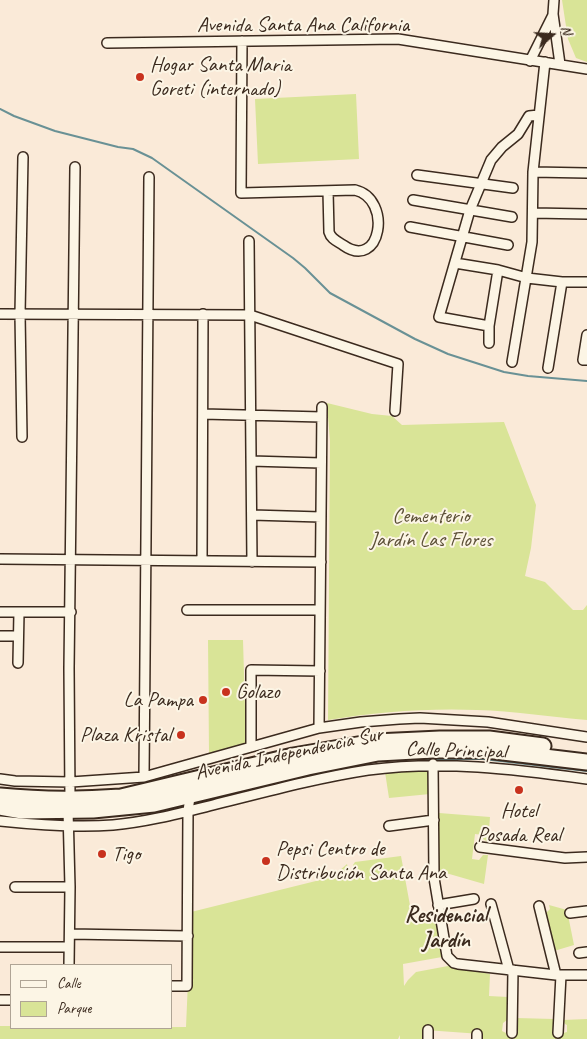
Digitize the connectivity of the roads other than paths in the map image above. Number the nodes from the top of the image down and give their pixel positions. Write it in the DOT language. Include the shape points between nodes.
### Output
graph roads {
  1 [pos="554,0"];
  2 [pos="553,14"];
  3 [pos="242,41"];
  4 [pos="107,43"];
  5 [pos="530,60"];
  6 [pos="545,62"];
  7 [pos="560,64"];
  8 [pos="587,69"];
  9 [pos="539,115"];
  10 [pos="23,157"];
  11 [pos="75,167"];
  12 [pos="533,172"];
  13 [pos="587,173"];
  14 [pos="417,175"];
  15 [pos="149,177"];
  16 [pos="481,184"];
  17 [pos="513,188"];
  18 [pos="328,191"];
  19 [pos="414,200"];
  20 [pos="470,210"];
  21 [pos="533,213"];
  22 [pos="587,214"];
  23 [pos="512,217"];
  24 [pos="410,227"];
  25 [pos="463,236"];
  26 [pos="250,241"];
  27 [pos="508,245"];
  28 [pos="455,263"];
  29 [pos="498,270"];
  30 [pos="527,278"];
  31 [pos="562,282"];
  32 [pos="587,282"];
  33 [pos="0,314"];
  34 [pos="20,314"];
  35 [pos="73,314"];
  36 [pos="147,314"];
  37 [pos="203,314"];
  38 [pos="250,315"];
  39 [pos="489,326"];
  40 [pos="587,335"];
  41 [pos="490,343"];
  42 [pos="587,360"];
  43 [pos="512,362"];
  44 [pos="548,368"];
  45 [pos="322,406"];
  46 [pos="394,411"];
  47 [pos="204,414"];
  48 [pos="251,415"];
  49 [pos="322,417"];
  50 [pos="22,437"];
  51 [pos="251,461"];
  52 [pos="322,463"];
  53 [pos="252,515"];
  54 [pos="321,517"];
  55 [pos="0,559"];
  56 [pos="72,560"];
  57 [pos="202,561"];
  58 [pos="147,562"];
  59 [pos="252,562"];
  60 [pos="320,562"];
  61 [pos="186,610"];
  62 [pos="320,610"];
  63 [pos="0,612"];
  64 [pos="19,612"];
  65 [pos="70,612"];
  66 [pos="0,636"];
  67 [pos="18,636"];
  68 [pos="18,663"];
  69 [pos="320,671"];
  70 [pos="319,728"];
  71 [pos="587,737"];
  72 [pos="251,747"];
  73 [pos="587,752"];
  74 [pos="587,762"];
  75 [pos="433,764"];
  76 [pos="309,773"];
  77 [pos="144,777"];
  78 [pos="0,779"];
  79 [pos="587,779"];
  80 [pos="70,782"];
  81 [pos="0,796"];
  82 [pos="190,804"];
  83 [pos="69,805"];
  84 [pos="0,807"];
  85 [pos="434,820"];
  86 [pos="0,821"];
  87 [pos="389,826"];
  88 [pos="69,827"];
  89 [pos="480,847"];
  90 [pos="587,857"];
  91 [pos="16,887"];
  92 [pos="70,887"];
  93 [pos="474,899"];
  94 [pos="490,904"];
  95 [pos="438,905"];
  96 [pos="539,906"];
  97 [pos="587,911"];
  98 [pos="570,913"];
  99 [pos="70,934"];
  100 [pos="188,936"];
  101 [pos="0,947"];
  102 [pos="69,947"];
  103 [pos="69,964"];
  104 [pos="511,970"];
  105 [pos="559,975"];
  106 [pos="587,975"];
  107 [pos="172,986"];
  108 [pos="512,1033"];
  109 [pos="558,1034"];
  1 -- 2 [label="street"];
  2 -- 5 [label="street"];
  2 -- 7 [label="street"];
  3 -- 4 [label="street, Avenida Santa Ana California"];
  3 -- 5 [label="street, Avenida Santa Ana California" via="398,39"];
  3 -- 18 [label="street" via="241,193"];
  5 -- 6 [label="street, Avenida Santa Ana California"];
  6 -- 7 [label="street, Avenida Santa Ana California"];
  6 -- 9 [label="street"];
  7 -- 8 [label="street, Avenida Santa Ana California"];
  9 -- 12 [label="street"];
  9 -- 16 [label="street" via="529,116 518,134 495,154"];
  10 -- 34 [label="street"];
  11 -- 35 [label="street"];
  12 -- 13 [label="street"];
  12 -- 21 [label="street"];
  14 -- 16 [label="street"];
  15 -- 36 [label="street"];
  16 -- 17 [label="street"];
  16 -- 20 [label="street"];
  18 -- 18 [label="street" via="355,190 368,198 376,210 379,225 371,245 354,252 332,238"];
  19 -- 20 [label="street"];
  20 -- 23 [label="street"];
  20 -- 25 [label="street"];
  21 -- 22 [label="street"];
  21 -- 30 [label="street"];
  24 -- 25 [label="street"];
  25 -- 27 [label="street"];
  25 -- 28 [label="street"];
  26 -- 38 [label="street"];
  28 -- 29 [label="street"];
  28 -- 39 [label="street" via="439,316"];
  29 -- 30 [label="street"];
  29 -- 39 [label="street"];
  30 -- 31 [label="street"];
  30 -- 43 [label="street"];
  31 -- 32 [label="street"];
  31 -- 44 [label="street"];
  33 -- 34 [label="street"];
  34 -- 35 [label="street"];
  34 -- 50 [label="street"];
  35 -- 36 [label="street"];
  35 -- 56 [label="street"];
  36 -- 37 [label="street"];
  36 -- 58 [label="street"];
  37 -- 38 [label="street"];
  37 -- 47 [label="street"];
  38 -- 46 [label="street" via="398,364"];
  38 -- 48 [label="street"];
  39 -- 41 [label="street"];
  40 -- 42 [label="street" via="583,360"];
  45 -- 49 [label="street"];
  47 -- 48 [label="street"];
  47 -- 57 [label="street"];
  48 -- 49 [label="street"];
  48 -- 51 [label="street"];
  49 -- 52 [label="street"];
  51 -- 52 [label="street"];
  51 -- 53 [label="street"];
  52 -- 54 [label="street"];
  53 -- 54 [label="street"];
  53 -- 59 [label="street"];
  54 -- 60 [label="street"];
  55 -- 56 [label="street"];
  56 -- 58 [label="street"];
  56 -- 65 [label="street"];
  57 -- 58 [label="street"];
  57 -- 59 [label="street"];
  58 -- 77 [label="street"];
  59 -- 60 [label="street"];
  60 -- 62 [label="street"];
  61 -- 62 [label="street"];
  62 -- 69 [label="street"];
  63 -- 64 [label="street"];
  64 -- 65 [label="street"];
  64 -- 67 [label="street"];
  65 -- 80 [label="street"];
  66 -- 67 [label="street"];
  67 -- 68 [label="street"];
  69 -- 70 [label="street"];
  69 -- 72 [label="street" via="251,670"];
  70 -- 71 [label="street" via="420,718 488,722"];
  70 -- 72 [label="street"];
  72 -- 77 [label="street"];
  73 -- 83 [label="highway, Avenida Independencia Sur" via="489,739 375,742 293,756 216,776"];
  74 -- 76 [label="highway, Avenida Independencia Sur" via="486,750 432,750 378,753"];
  75 -- 76 [label="street, Calle Principal"];
  75 -- 79 [label="street, Calle Principal"];
  75 -- 85 [label="street"];
  76 -- 82 [label="highway, Avenida Independencia Sur"];
  77 -- 80 [label="street"];
  78 -- 80 [label="street"];
  80 -- 83 [label="street"];
  81 -- 83 [label="highway, Avenida Independencia Sur"];
  82 -- 83 [label="highway, Avenida Independencia Sur"];
  82 -- 88 [label="street" via="114,824"];
  82 -- 100 [label="street"];
  83 -- 84 [label="highway, Avenida Independencia Sur" via="21,810"];
  83 -- 88 [label="street"];
  85 -- 87 [label="street"];
  85 -- 95 [label="street" via="433,870"];
  86 -- 88 [label="street"];
  88 -- 92 [label="street"];
  89 -- 90 [label="street" via="565,858"];
  91 -- 92 [label="street"];
  92 -- 99 [label="street"];
  93 -- 95 [label="street"];
  94 -- 104 [label="street"];
  95 -- 104 [label="street" via="447,956 454,963"];
  96 -- 105 [label="street"];
  97 -- 98 [label="street"];
  99 -- 100 [label="street"];
  99 -- 102 [label="street"];
  100 -- 107 [label="street" via="187,986"];
  101 -- 102 [label="street"];
  102 -- 103 [label="street"];
  104 -- 105 [label="street"];
  104 -- 108 [label="street"];
  105 -- 106 [label="street"];
  105 -- 109 [label="street"];
}
